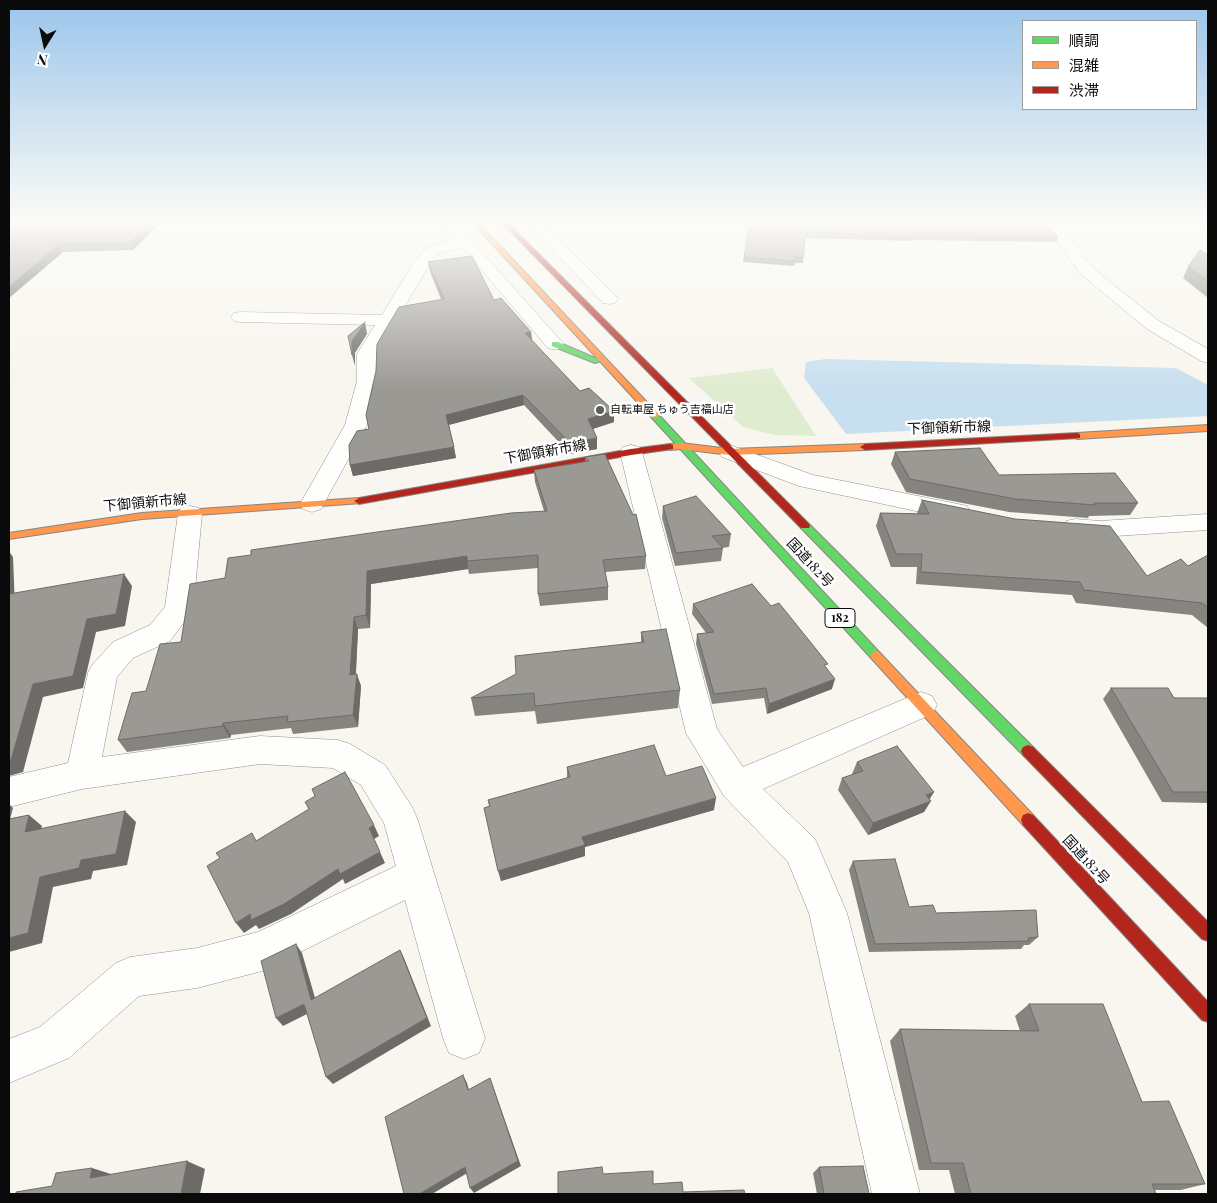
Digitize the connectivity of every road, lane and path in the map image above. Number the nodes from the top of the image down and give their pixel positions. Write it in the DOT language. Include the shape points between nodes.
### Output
graph roads {
  1 [pos="414,276"];
  2 [pos="496,276"];
  3 [pos="524,276"];
  4 [pos="557,276"];
  5 [pos="584,276"];
  6 [pos="1093,276"];
  7 [pos="612,307"];
  8 [pos="240,317"];
  9 [pos="388,320"];
  10 [pos="555,344"];
  11 [pos="627,347"];
  12 [pos="1208,357"];
  13 [pos="604,363"];
  14 [pos="1208,428"];
  15 [pos="681,446"];
  16 [pos="631,452"];
  17 [pos="730,452"];
  18 [pos="312,504"];
  19 [pos="190,514"];
  20 [pos="980,516"];
  21 [pos="1208,522"];
  22 [pos="1055,525"];
  23 [pos="9,536"];
  24 [pos="921,705"];
  25 [pos="82,774"];
  26 [pos="736,785"];
  27 [pos="9,792"];
  28 [pos="416,875"];
  29 [pos="1208,933"];
  30 [pos="1208,1014"];
  31 [pos="464,1038"];
  32 [pos="9,1061"];
  33 [pos="896,1194"];
  1 -- 9 [label="street"];
  2 -- 10 [label="street"];
  3 -- 13 [label="main road, 国道182号 / 182"];
  4 -- 11 [label="main road, 国道182号"];
  5 -- 7 [label="street"];
  6 -- 12 [label="street" via="1153,325"];
  7 -- 11 [label="main road"];
  8 -- 9 [label="street"];
  9 -- 18 [label="street" via="367,354 367,381 356,425"];
  10 -- 13 [label="main road"];
  11 -- 17 [label="main road, 国道182号"];
  13 -- 15 [label="main road, 国道182号 / 182"];
  14 -- 17 [label="main road, 下御領新市線" via="1002,441"];
  15 -- 16 [label="main road, 下御領新市線"];
  15 -- 17 [label="main road, 下御領新市線"];
  15 -- 24 [label="main road, 国道182号 / 182"];
  16 -- 18 [label="main road, 下御領新市線" via="356,502"];
  16 -- 26 [label="street" via="702,733"];
  17 -- 20 [label="street" via="807,482"];
  17 -- 29 [label="main road, 国道182号"];
  18 -- 19 [label="main road, 下御領新市線"];
  19 -- 23 [label="main road, 下御領新市線" via="142,516"];
  19 -- 25 [label="street" via="179,610 160,633 123,650 103,673"];
  21 -- 22 [label="street" via="1100,529"];
  24 -- 26 [label="street"];
  24 -- 30 [label="main road, 国道182号 / 182"];
  25 -- 27 [label="street"];
  25 -- 28 [label="street" via="260,750 338,754 373,775 400,818"];
  26 -- 33 [label="street" via="802,851 828,912"];
  28 -- 31 [label="street"];
  28 -- 32 [label="street" via="262,951 197,968 130,977 54,1043"];
}
